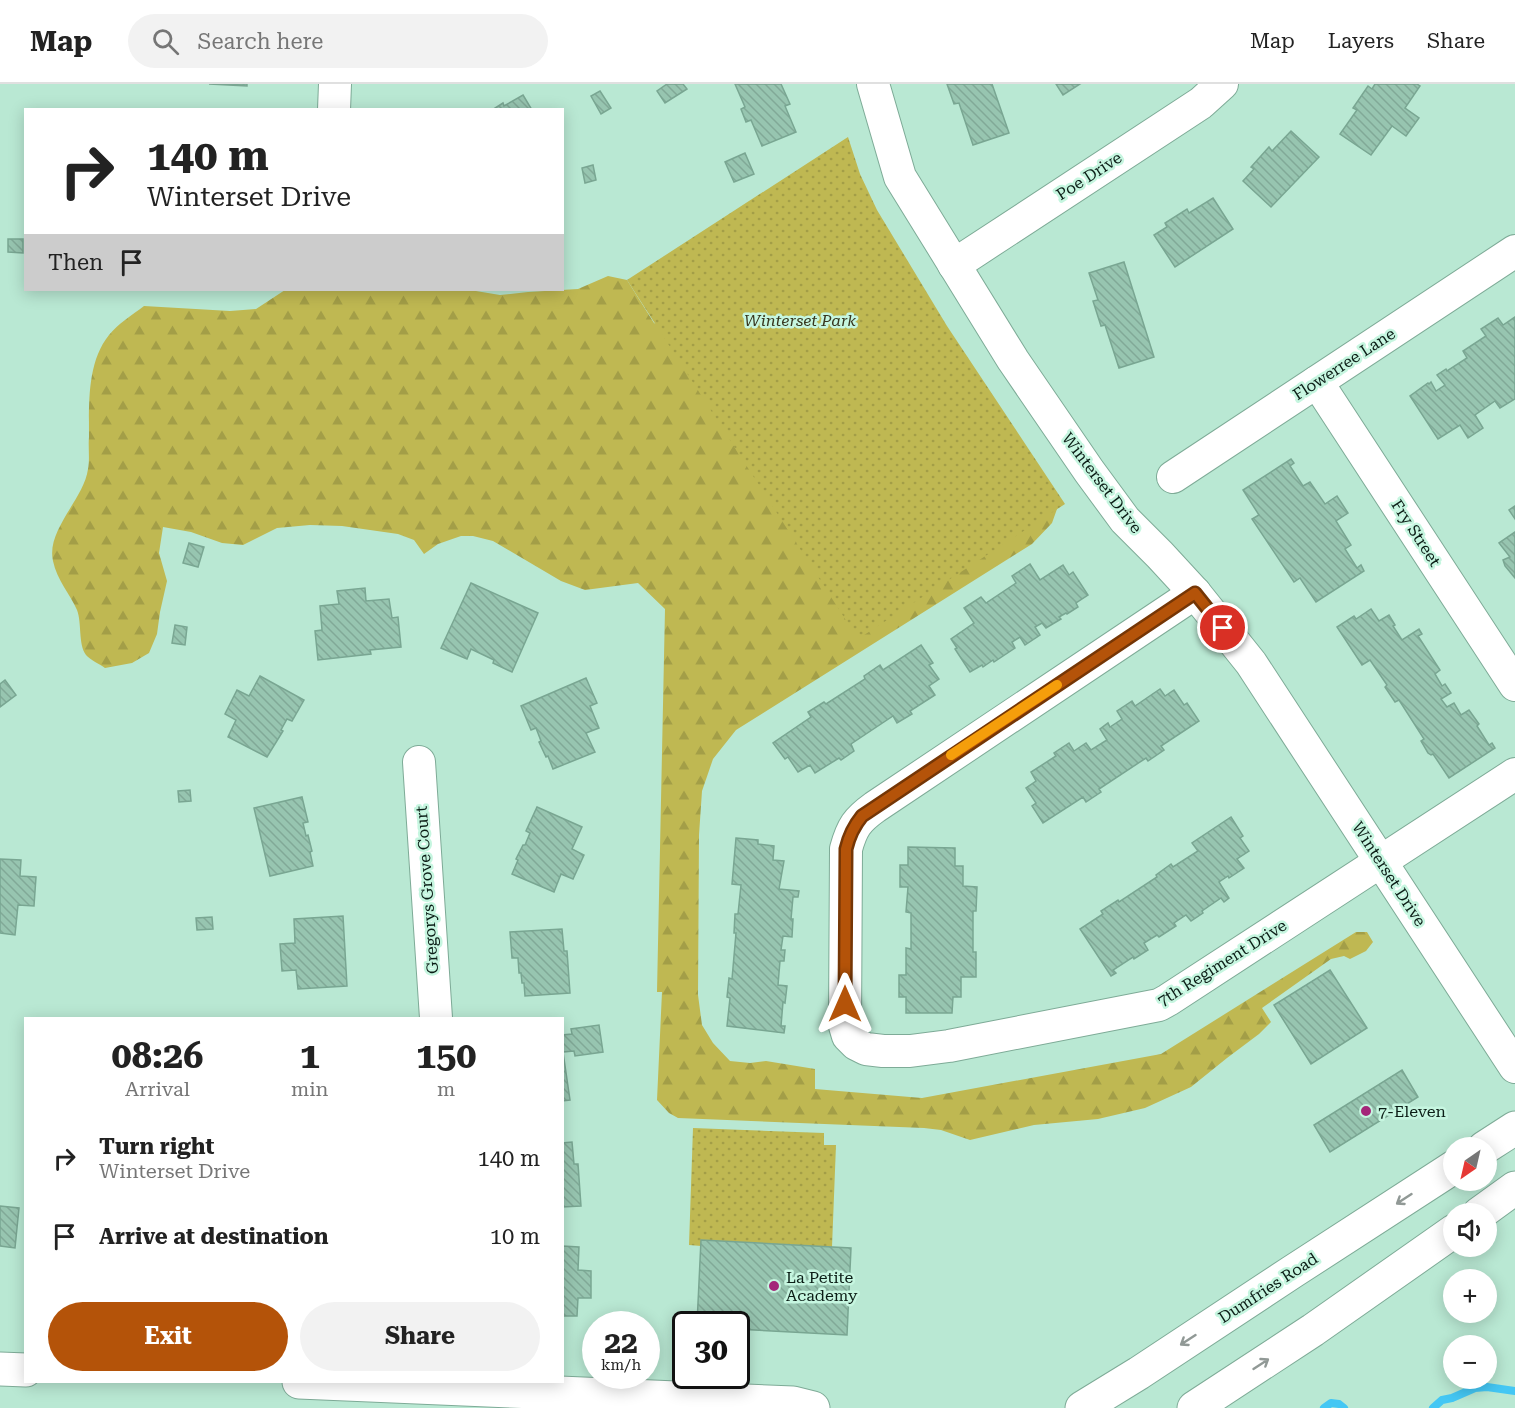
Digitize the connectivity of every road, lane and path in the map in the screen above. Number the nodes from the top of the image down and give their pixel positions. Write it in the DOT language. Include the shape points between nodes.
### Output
graph roads {
  1 [pos="334,84"];
  2 [pos="873,84"];
  3 [pos="1222,84"];
  4 [pos="334,108"];
  5 [pos="1515,250"];
  6 [pos="954,265"];
  7 [pos="1317,382"];
  8 [pos="1173,477"];
  9 [pos="1195,593"];
  10 [pos="1515,685"];
  11 [pos="419,762"];
  12 [pos="1515,774"];
  13 [pos="1381,861"];
  14 [pos="436,1017"];
  15 [pos="1515,1067"];
  16 [pos="1515,1128"];
  17 [pos="1497,1140"];
  18 [pos="1443,1174"];
  19 [pos="1515,1188"];
  20 [pos="1494,1203"];
  21 [pos="1443,1239"];
  22 [pos="0,1369"];
  23 [pos="24,1370"];
  24 [pos="313,1383"];
  25 [pos="439,1392"];
  26 [pos="813,1408"];
  27 [pos="1082,1408"];
  28 [pos="1194,1408"];
  1 -- 4 [label="street"];
  2 -- 6 [label="street, Winterset Drive" via="900,177"];
  3 -- 6 [label="street, Poe Drive" via="1201,103"];
  5 -- 7 [label="street, Flowerree Lane"];
  6 -- 9 [label="street, Winterset Drive" via="1013,360 1119,512"];
  7 -- 8 [label="street, Flowerree Lane"];
  7 -- 10 [label="street, Fry Street"];
  9 -- 13 [label="street, Winterset Drive" via="1251,663"];
  9 -- 13 [label="street, 7th Regiment Drive" via="862,816 850,833 846,849 848,1036 866,1049 910,1051 1159,1005"];
  11 -- 14 [label="street, Gregorys Grove Court"];
  12 -- 13 [label="street, 7th Regiment Drive"];
  13 -- 15 [label="street, Winterset Drive"];
  16 -- 17 [label="main road"];
  18 -- 27 [label="main road, Dumfries Road, one-way"];
  19 -- 20 [label="main road"];
  28 -- 21 [label="main road, one-way"];
  22 -- 23 [label="main road"];
  24 -- 25 [label="main road"];
  25 -- 26 [label="main road" via="793,1403"];
}
